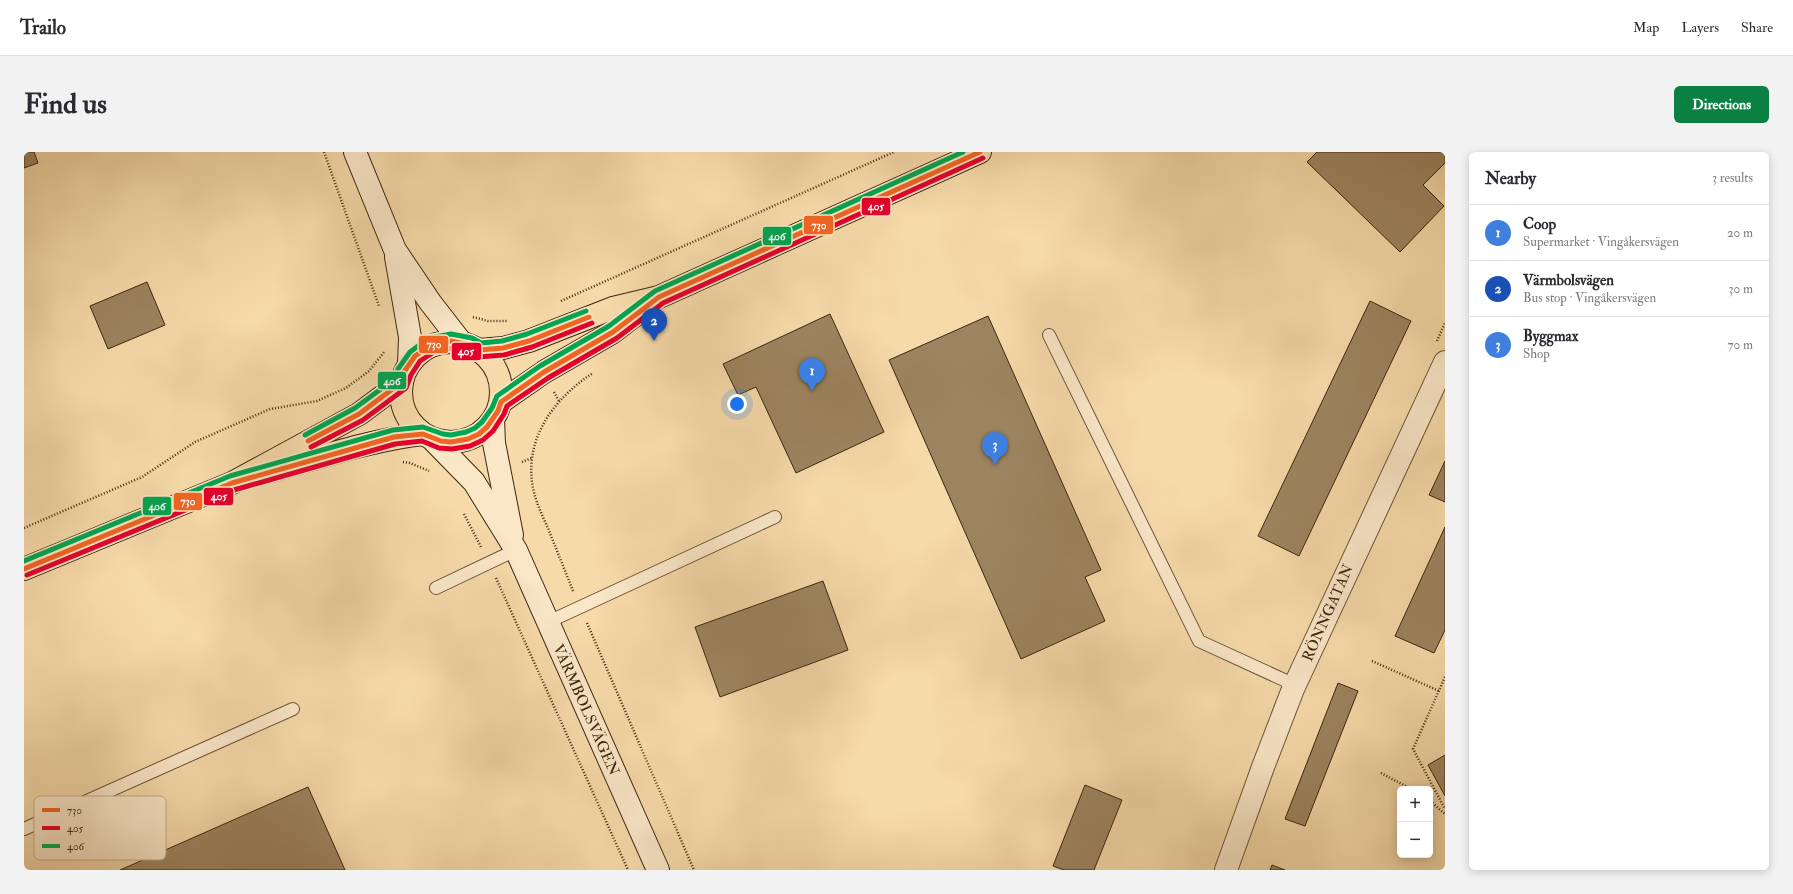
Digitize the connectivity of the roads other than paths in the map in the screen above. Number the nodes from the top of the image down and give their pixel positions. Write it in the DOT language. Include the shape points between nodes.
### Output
graph roads {
  1 [pos="355,152"];
  2 [pos="980,152"];
  3 [pos="395,250"];
  4 [pos="659,297"];
  5 [pos="1048,335"];
  6 [pos="470,346"];
  7 [pos="1445,362"];
  8 [pos="405,373"];
  9 [pos="497,411"];
  10 [pos="427,436"];
  11 [pos="232,483"];
  12 [pos="775,517"];
  13 [pos="516,550"];
  14 [pos="24,569"];
  15 [pos="436,588"];
  16 [pos="548,622"];
  17 [pos="1295,685"];
  18 [pos="293,709"];
  19 [pos="98,796"];
  20 [pos="34,825"];
  21 [pos="24,829"];
  22 [pos="658,870"];
  23 [pos="1226,870"];
  1 -- 3 [label="street"];
  2 -- 4 [label="main road"];
  3 -- 6 [label="street" via="430,302"];
  3 -- 8 [label="street" via="410,337"];
  4 -- 6 [label="main road" via="612,308 529,341 503,348"];
  4 -- 9 [label="main road" via="613,332 544,372"];
  5 -- 17 [label="lane" via="1199,641"];
  6 -- 8 [label="main road" via="451,341 431,345 415,356"];
  6 -- 9 [label="main road" via="493,363 498,373 501,385"];
  7 -- 17 [label="street, RÖNNGATAN"];
  8 -- 10 [label="main road" via="401,399 404,410 410,421"];
  8 -- 11 [label="main road" via="359,414"];
  9 -- 10 [label="main road" via="479,434 468,439 451,442"];
  9 -- 13 [label="street, VÄRMBOLSVÄGEN" via="494,443"];
  10 -- 11 [label="main road" via="394,437"];
  10 -- 13 [label="street, VÄRMBOLSVÄGEN" via="474,482"];
  11 -- 14 [label="main road"];
  12 -- 16 [label="lane"];
  13 -- 15 [label="lane"];
  13 -- 16 [label="street, VÄRMBOLSVÄGEN"];
  16 -- 22 [label="street, VÄRMBOLSVÄGEN"];
  17 -- 23 [label="street, RÖNNGATAN"];
  18 -- 19 [label="lane"];
  20 -- 21 [label="lane"];
}
